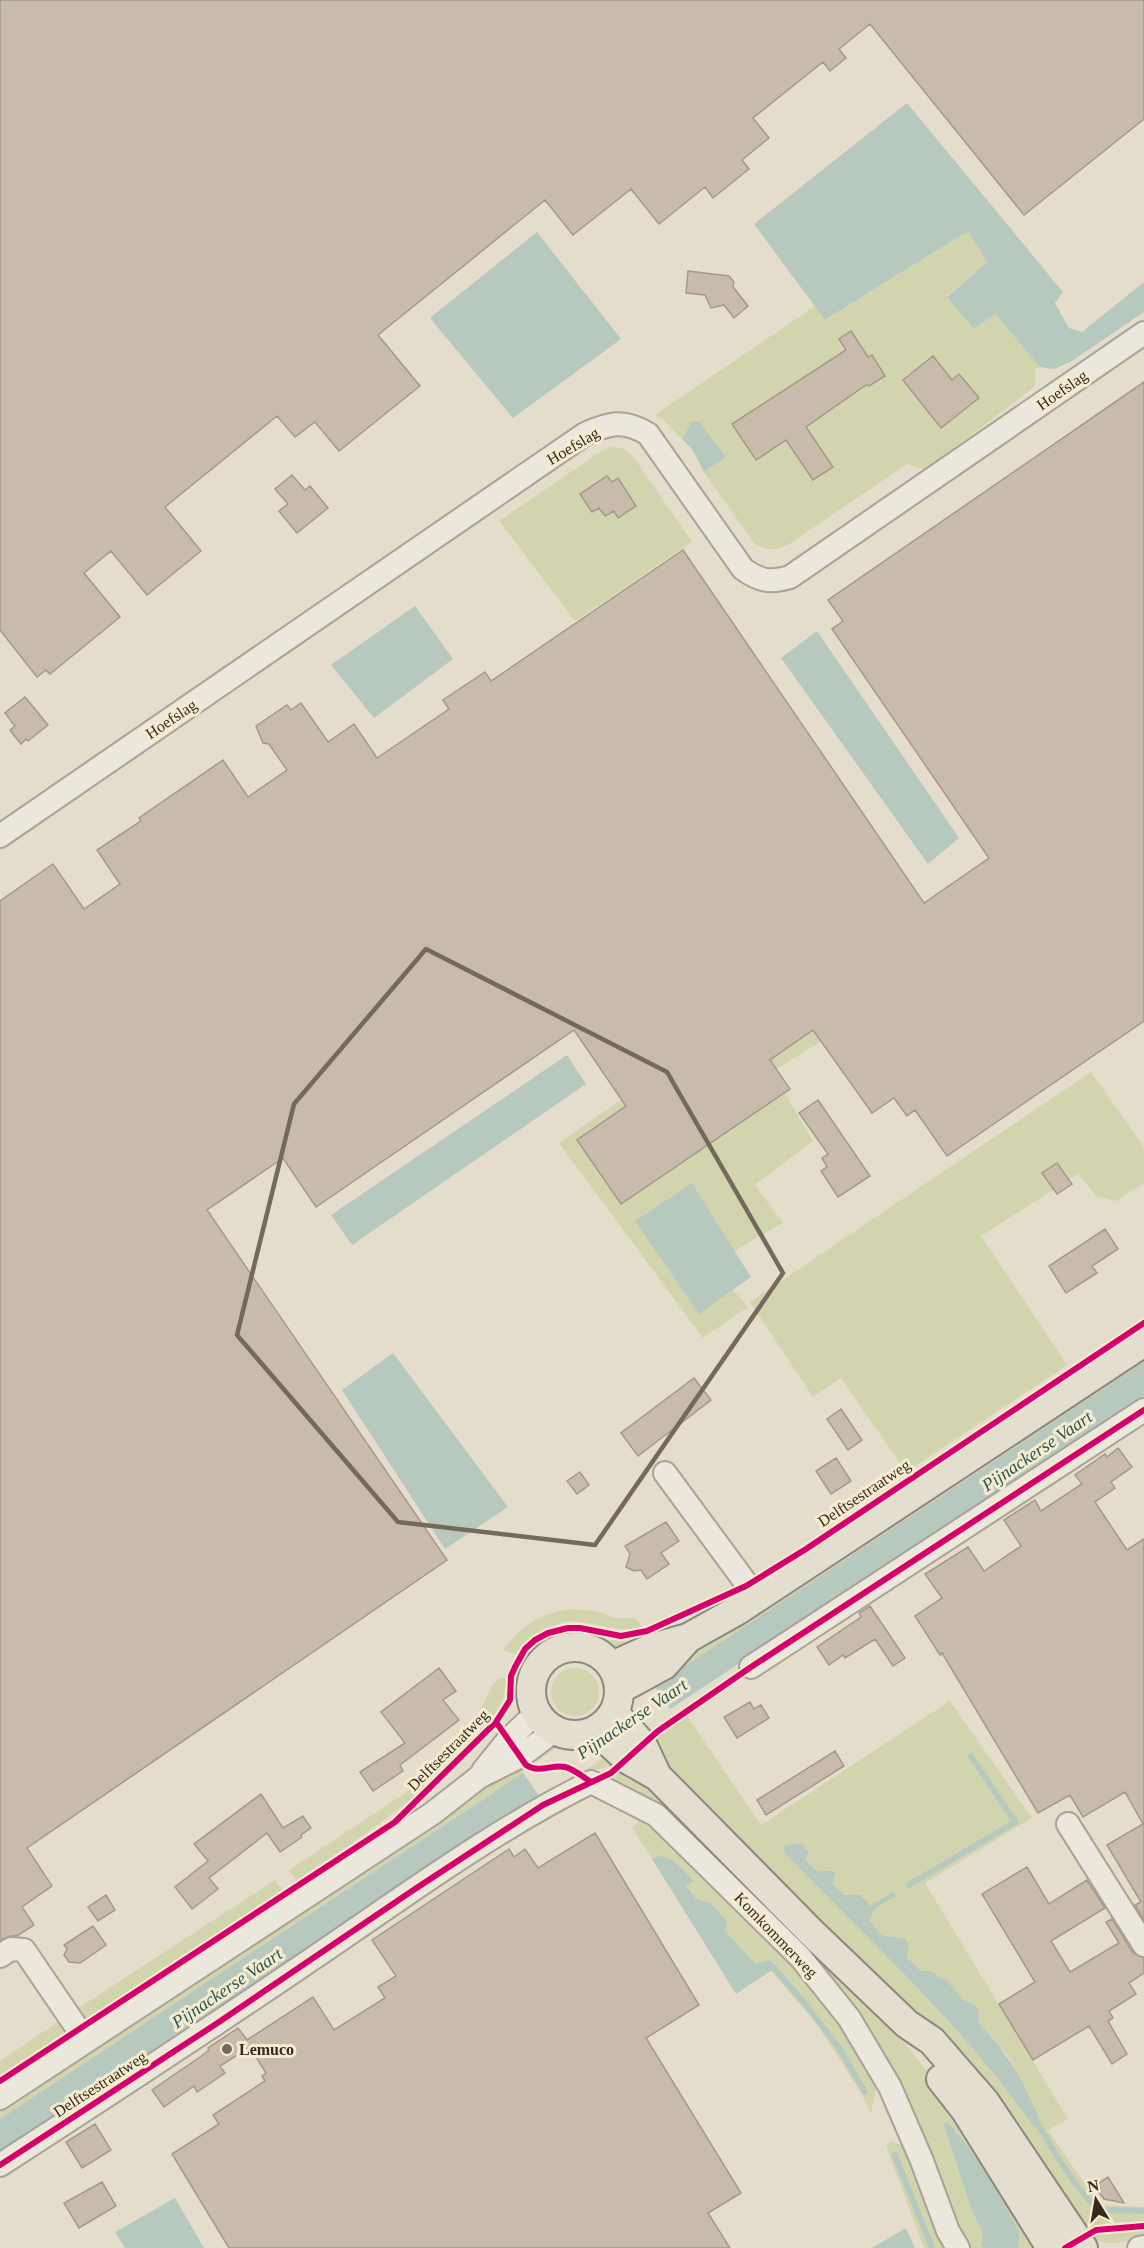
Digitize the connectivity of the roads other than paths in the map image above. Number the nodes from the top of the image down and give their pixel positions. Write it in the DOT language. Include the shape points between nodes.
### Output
graph roads {
  1 [pos="1144,333"];
  2 [pos="0,836"];
  3 [pos="1144,1342"];
  4 [pos="1144,1410"];
  5 [pos="665,1473"];
  6 [pos="757,1598"];
  7 [pos="751,1667"];
  8 [pos="590,1710"];
  9 [pos="591,1782"];
  10 [pos="1068,1824"];
  11 [pos="1144,1945"];
  12 [pos="0,1956"];
  13 [pos="907,2024"];
  14 [pos="86,2041"];
  15 [pos="0,2098"];
  16 [pos="0,2166"];
  17 [pos="1144,2247"];
  18 [pos="958,2248"];
  19 [pos="1051,2248"];
  20 [pos="1083,2248"];
  21 [pos="1139,2248"];
  1 -- 2 [label="street, Hoefslag" via="790,577 772,582 757,579 743,569 648,434 635,426 616,424 585,434"];
  3 -- 6 [label="main road, Delftsestraatweg"];
  4 -- 7 [label="street"];
  5 -- 6 [label="street"];
  6 -- 8 [label="main road, Delftsestraatweg" via="688,1638 652,1648"];
  8 -- 13 [label="main road, Komkommerweg" via="627,1744 627,1759 657,1776"];
  8 -- 14 [label="street, Delftsestraatweg" via="508,1740 479,1777 433,1813"];
  9 -- 16 [label="street, Delftsestraatweg" via="543,1805"];
  9 -- 18 [label="street, Komkommerweg" via="656,1815 808,1966 849,2018 890,2087"];
  10 -- 11 [label="street"];
  12 -- 14 [label="street" via="11,1949 24,1950"];
  13 -- 19 [label="main road, Komkommerweg" via="920,2052 966,2111"];
  13 -- 20 [label="main road, Komkommerweg" via="932,2040 985,2103"];
  14 -- 15 [label="street, Delftsestraatweg"];
  17 -- 21 [label="street"];
}
